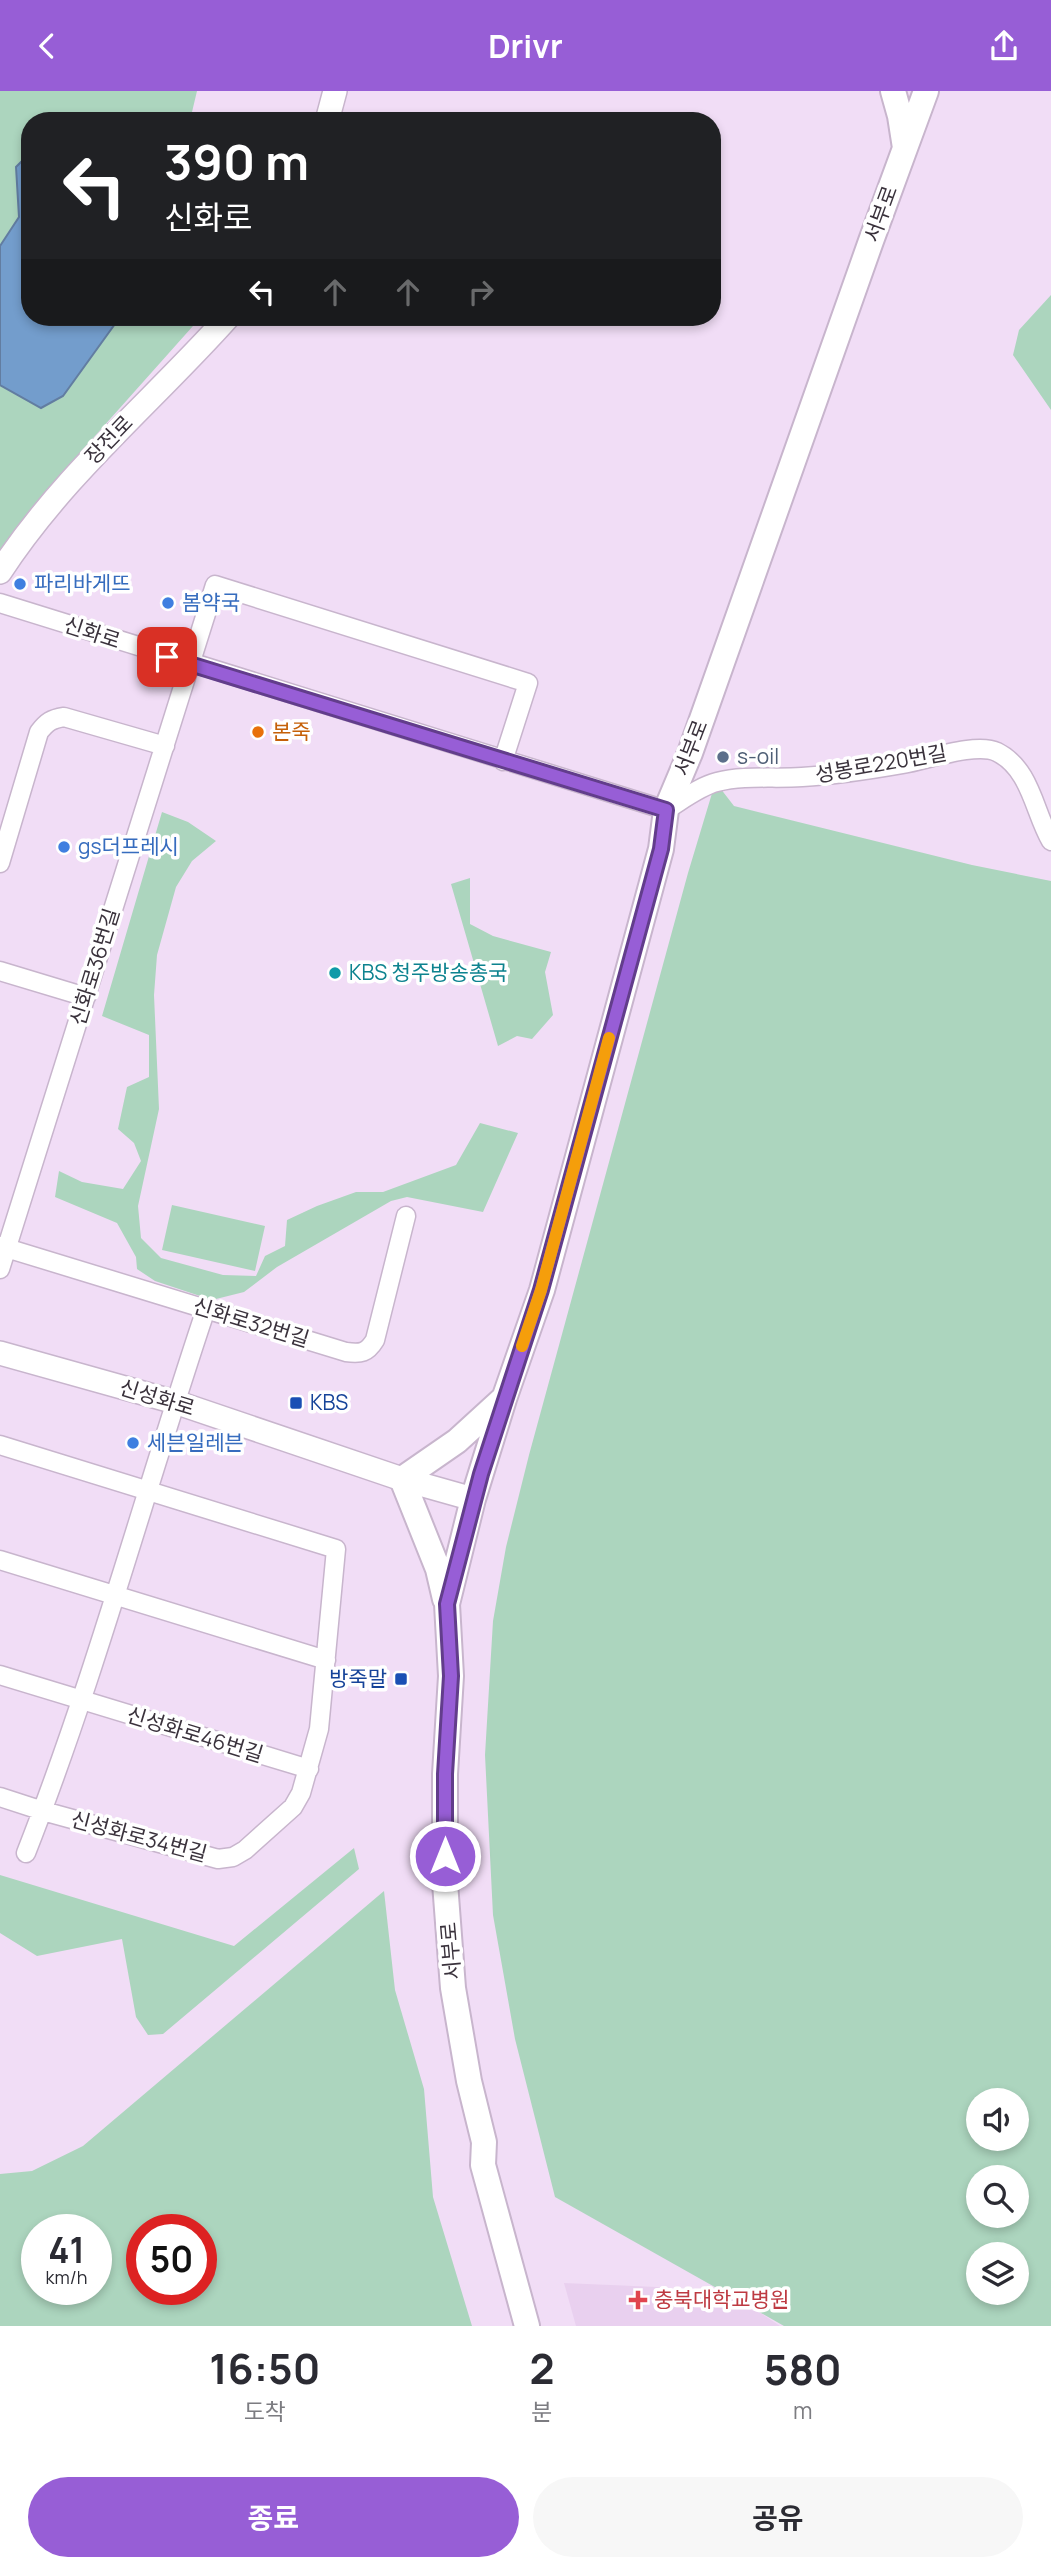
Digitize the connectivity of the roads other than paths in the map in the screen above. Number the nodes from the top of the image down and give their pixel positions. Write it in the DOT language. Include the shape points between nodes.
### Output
graph roads {
  1 [pos="335,91"];
  2 [pos="893,91"];
  3 [pos="926,91"];
  4 [pos="329,112"];
  5 [pos="905,150"];
  6 [pos="219,326"];
  7 [pos="0,572"];
  8 [pos="0,603"];
  9 [pos="191,664"];
  10 [pos="165,746"];
  11 [pos="503,761"];
  12 [pos="666,810"];
  13 [pos="1051,841"];
  14 [pos="0,863"];
  15 [pos="0,971"];
  16 [pos="86,997"];
  17 [pos="406,1216"];
  18 [pos="4,1247"];
  19 [pos="0,1269"];
  20 [pos="206,1309"];
  21 [pos="0,1353"];
  22 [pos="504,1398"];
  23 [pos="175,1402"];
  24 [pos="0,1445"];
  25 [pos="402,1479"];
  26 [pos="146,1490"];
  27 [pos="473,1499"];
  28 [pos="0,1560"];
  29 [pos="114,1595"];
  30 [pos="447,1604"];
  31 [pos="326,1660"];
  32 [pos="0,1675"];
  33 [pos="82,1701"];
  34 [pos="309,1769"];
  35 [pos="0,1797"];
  36 [pos="43,1811"];
  37 [pos="26,1853"];
  38 [pos="527,2326"];
  1 -- 4 [label="street"];
  2 -- 5 [label="main road"];
  3 -- 5 [label="main road, 서부로"];
  5 -- 12 [label="main road, 서부로"];
  6 -- 7 [label="street, 장전로" via="76,474"];
  8 -- 9 [label="street, 신화로"];
  9 -- 10 [label="street, 신화로36번길"];
  9 -- 11 [label="street, 신화로"];
  9 -- 11 [label="street, 신화로36번길" via="215,585 528,683"];
  10 -- 14 [label="street" via="64,717 53,718 39,732"];
  10 -- 16 [label="street, 신화로36번길"];
  11 -- 12 [label="street, 신화로"];
  12 -- 13 [label="street, 성봉로220번길" via="714,782 853,773 965,749 993,750 1010,759 1021,773"];
  12 -- 22 [label="main road, 서부로" via="661,849 541,1290"];
  15 -- 16 [label="street"];
  16 -- 18 [label="street, 신화로36번길"];
  17 -- 20 [label="street, 신화로32번길" via="369,1350 346,1352"];
  18 -- 19 [label="street, 신화로36번길"];
  18 -- 20 [label="street, 신화로32번길"];
  20 -- 23 [label="street"];
  21 -- 23 [label="street, 신성화로"];
  22 -- 25 [label="main road" via="457,1441"];
  22 -- 27 [label="main road, 서부로"];
  23 -- 25 [label="street, 신성화로"];
  23 -- 26 [label="street"];
  24 -- 26 [label="street"];
  25 -- 27 [label="street, 신성화로"];
  25 -- 30 [label="main road"];
  26 -- 29 [label="street"];
  26 -- 31 [label="street, 신성화로34번길" via="336,1549"];
  27 -- 30 [label="main road, 서부로"];
  28 -- 29 [label="street"];
  29 -- 31 [label="street"];
  29 -- 33 [label="street"];
  30 -- 38 [label="main road, 서부로" via="451,1676 445,1883 453,1988 484,2142 483,2165"];
  31 -- 34 [label="street, 신성화로34번길" via="319,1729"];
  32 -- 33 [label="street, 신성화로46번길"];
  33 -- 34 [label="street, 신성화로46번길"];
  33 -- 36 [label="street"];
  34 -- 36 [label="street, 신성화로34번길" via="293,1807 233,1857 218,1859"];
  35 -- 36 [label="street, 신성화로34번길"];
  36 -- 37 [label="street"];
}
